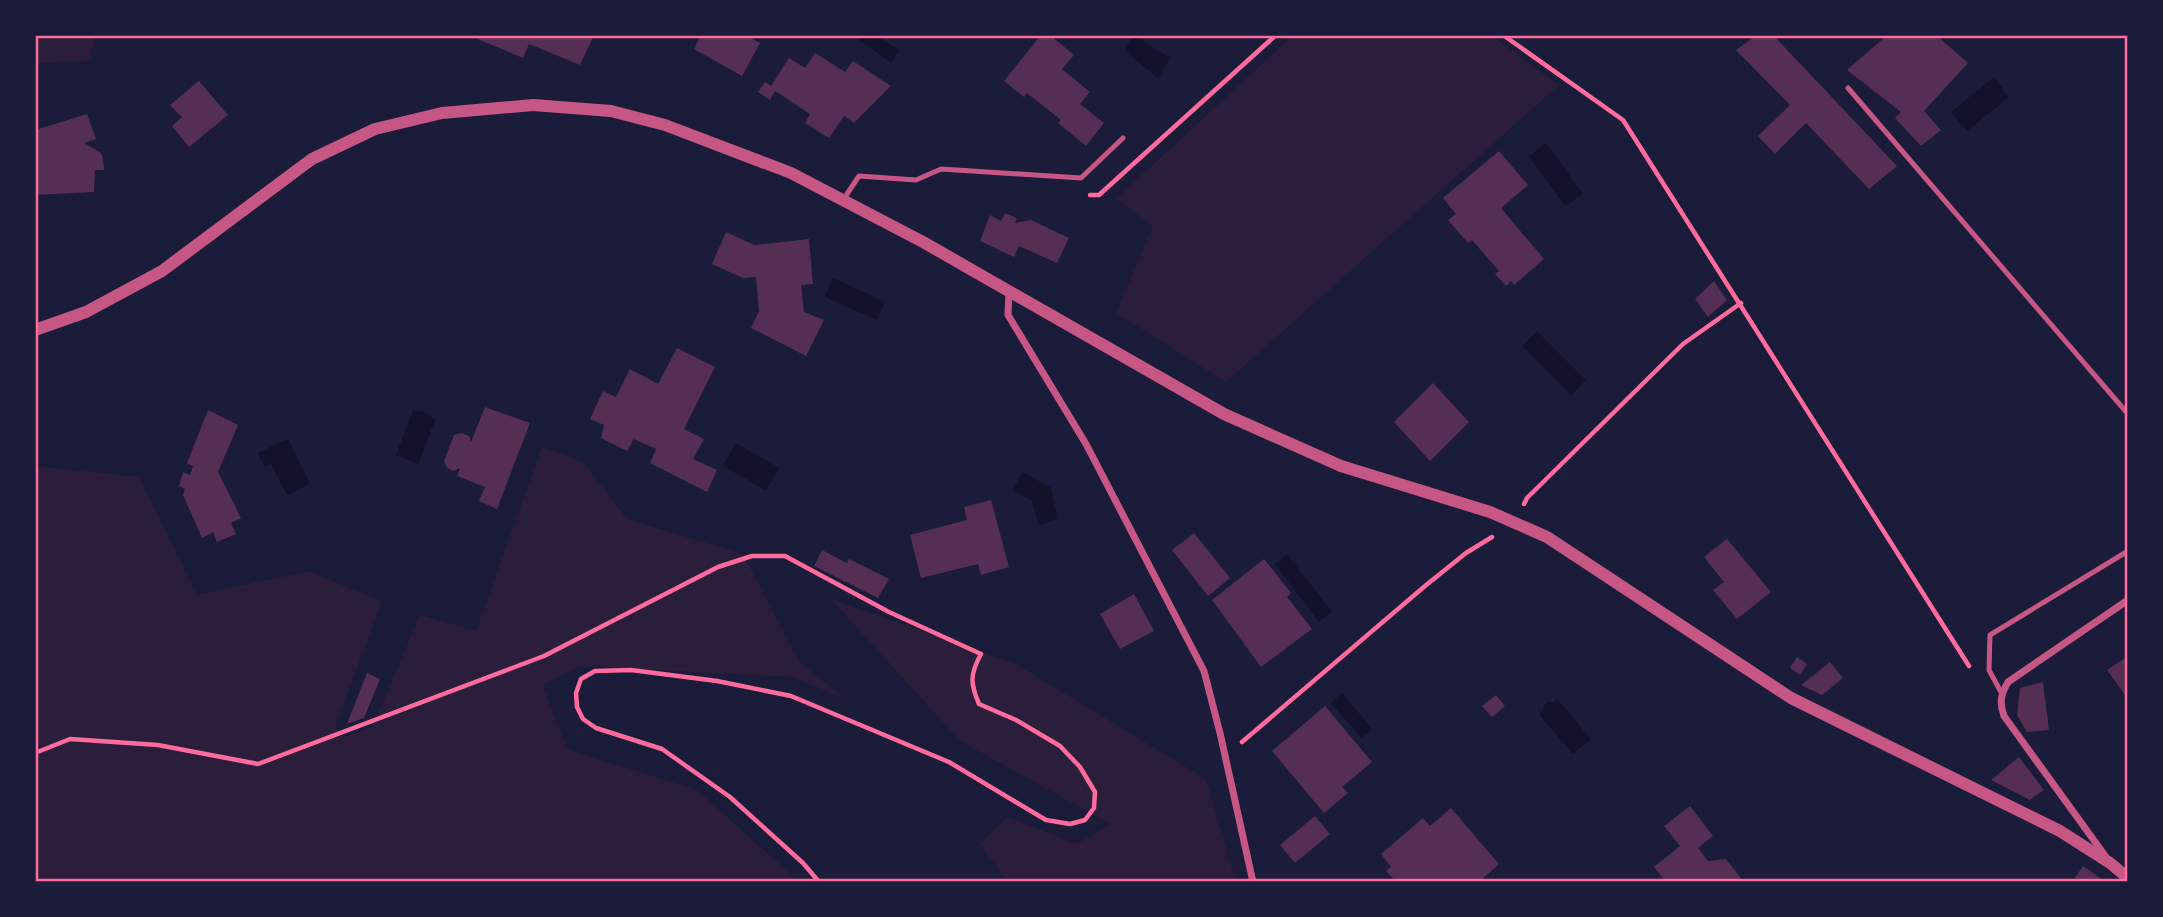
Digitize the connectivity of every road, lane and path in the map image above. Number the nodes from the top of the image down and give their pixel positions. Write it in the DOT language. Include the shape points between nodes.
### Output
graph roads {
  1 [pos="1503,35"];
  2 [pos="1848,88"];
  3 [pos="1123,138"];
  4 [pos="843,200"];
  5 [pos="1009,291"];
  6 [pos="35,330"];
  7 [pos="2128,414"];
  8 [pos="2128,551"];
  9 [pos="2128,600"];
  10 [pos="1969,667"];
  11 [pos="2002,694"];
  12 [pos="35,752"];
  13 [pos="2110,863"];
  14 [pos="2128,878"];
  15 [pos="819,882"];
  16 [pos="1253,882"];
  1 -- 10 [label="path" via="1623,120"];
  2 -- 7 [label="lane"];
  3 -- 4 [label="lane" via="1081,178 941,169 916,180 859,176"];
  4 -- 5 [label="street"];
  4 -- 6 [label="street" via="791,173 665,125 611,111 533,105 442,113 375,129 312,159 162,271 86,312"];
  5 -- 13 [label="street" via="1224,414 1341,466 1489,512 1548,537 1791,698 2060,831"];
  5 -- 16 [label="street" via="1008,315 1086,444 1203,671"];
  8 -- 11 [label="lane" via="1990,635 1989,670"];
  9 -- 11 [label="street" via="2008,682"];
  11 -- 13 [label="street" via="2004,716"];
  12 -- 15 [label="path" via="70,739 158,745 258,764 544,656 718,567 752,556 785,556 889,612 981,654 973,669 972,687 979,704 1060,746 1095,792 1094,808 1085,820 1070,824 1046,820 949,762 790,696 631,670 595,671 581,679 576,693 583,719 596,728 662,749 730,797"];
  13 -- 14 [label="street"];
}
